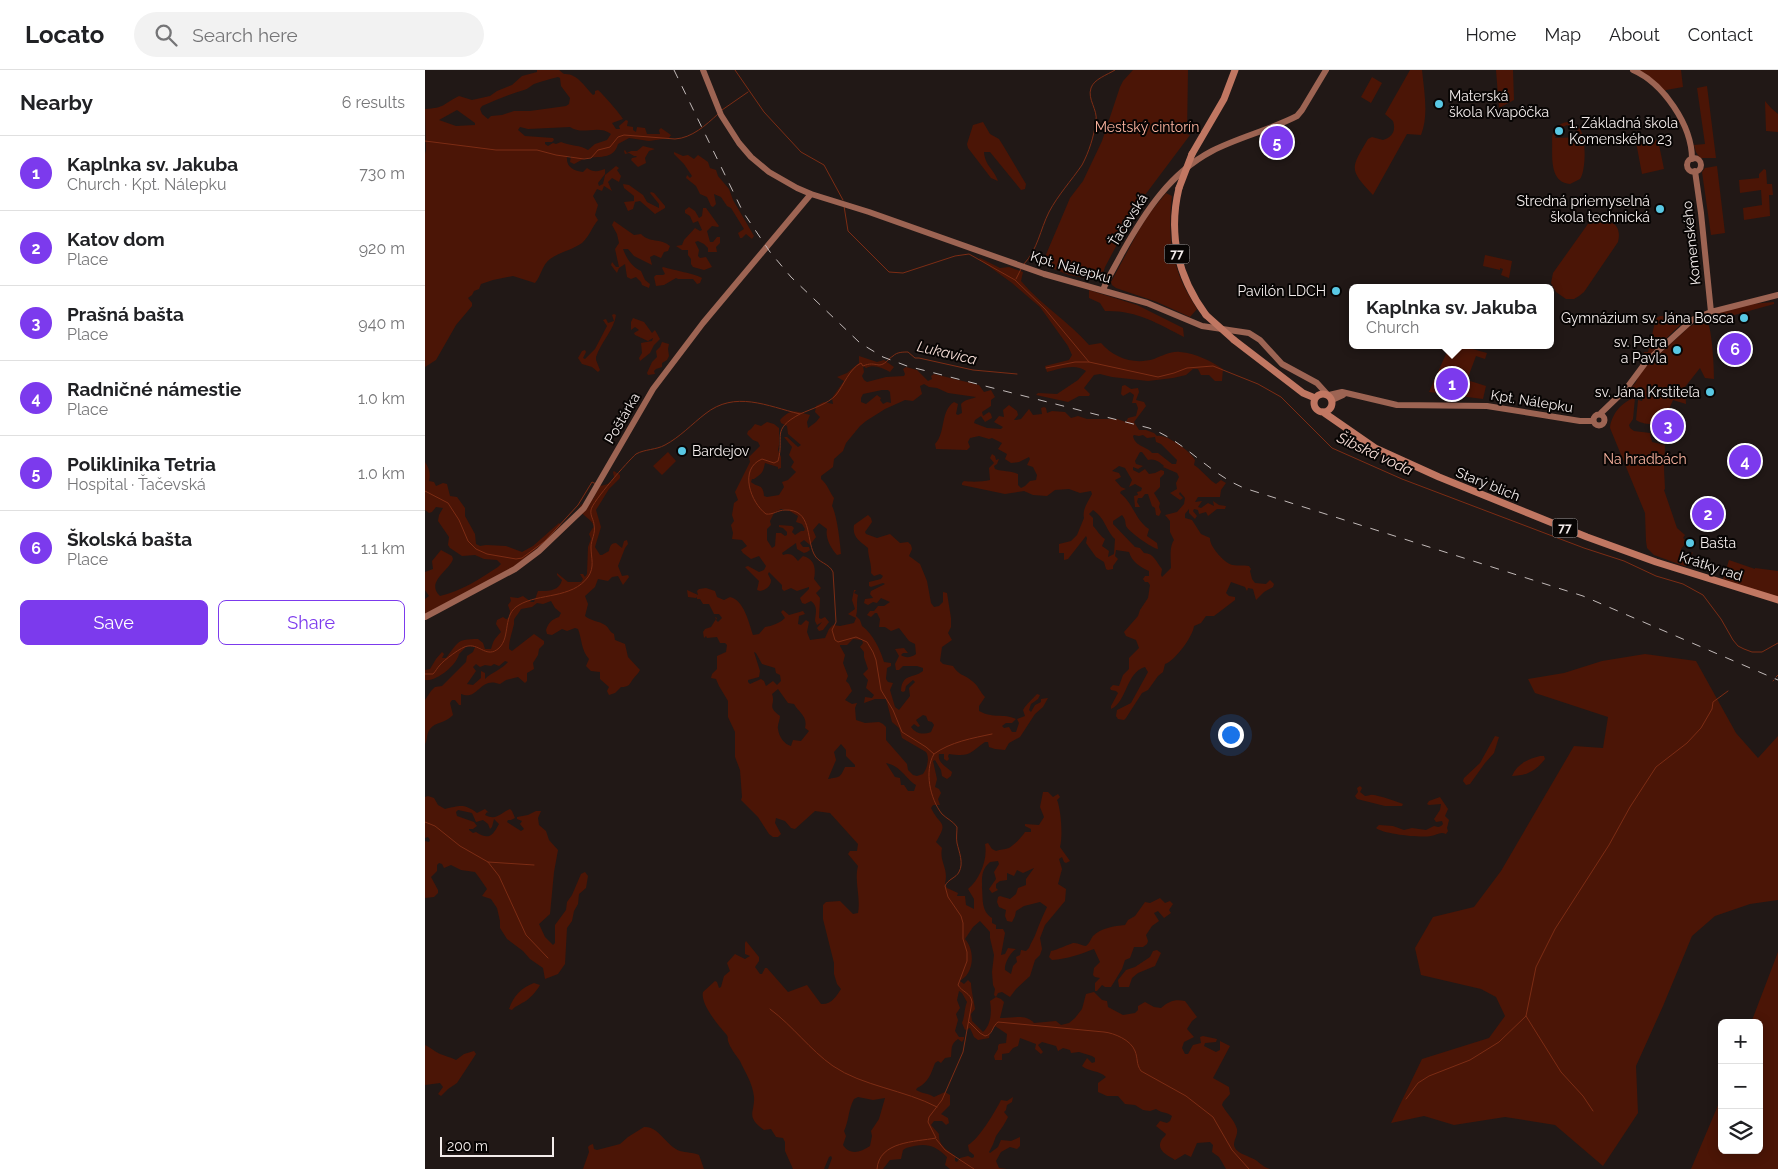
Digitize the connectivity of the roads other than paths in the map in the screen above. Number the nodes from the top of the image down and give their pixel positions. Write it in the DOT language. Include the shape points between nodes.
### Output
graph roads {
  1 [pos="703,70"];
  2 [pos="1235,70"];
  3 [pos="1326,70"];
  4 [pos="1633,70"];
  5 [pos="811,194"];
  6 [pos="1103,290"];
  7 [pos="1778,295"];
  8 [pos="1710,300"];
  9 [pos="1722,308"];
  10 [pos="1711,312"];
  11 [pos="1312,381"];
  12 [pos="1316,399"];
  13 [pos="1330,399"];
  14 [pos="1323,412"];
  15 [pos="1337,420"];
  16 [pos="1637,554"];
  17 [pos="1778,600"];
  18 [pos="425,617"];
  1 -- 5 [label="street, Kpt. Nálepku" via="720,113 751,157 778,178"];
  2 -- 12 [label="main road, 77, bridge" via="1224,99 1192,154 1179,188 1174,213 1175,246 1185,280 1206,315 1303,394"];
  3 -- 6 [label="street, Ťačevská" via="1297,116 1210,152 1173,180 1142,218"];
  4 -- 8 [label="street, Komenského" via="1663,94 1675,109 1687,134 1692,159 1700,163 1695,172"];
  5 -- 6 [label="street, Kpt. Nálepku" via="1029,269"];
  5 -- 18 [label="street, Poštárka" via="653,389 583,508 539,551 515,569"];
  6 -- 11 [label="street, Kpt. Nálepku" via="1147,303 1193,323 1249,333 1282,364"];
  7 -- 9 [label="street"];
  8 -- 9 [label="street"];
  8 -- 10 [label="street, Komenského"];
  9 -- 10 [label="street"];
  10 -- 13 [label="street, Kpt. Nálepku" via="1690,322 1646,362 1626,389 1601,412 1603,424 1487,406 1397,405 1349,394"];
  11 -- 12 [label="street" via="1316,386"];
  11 -- 13 [label="street, Kpt. Nálepku"];
  12 -- 13 [label="main road, 77"];
  12 -- 14 [label="main road, 77" via="1318,411"];
  13 -- 14 [label="main road"];
  13 -- 15 [label="main road, Starý blich / 77"];
  14 -- 15 [label="main road, Starý blich / 77"];
  15 -- 16 [label="main road, Starý blich / 77" via="1375,448 1418,468 1579,534"];
  16 -- 17 [label="main road, Krátky rad / 77"];
}
